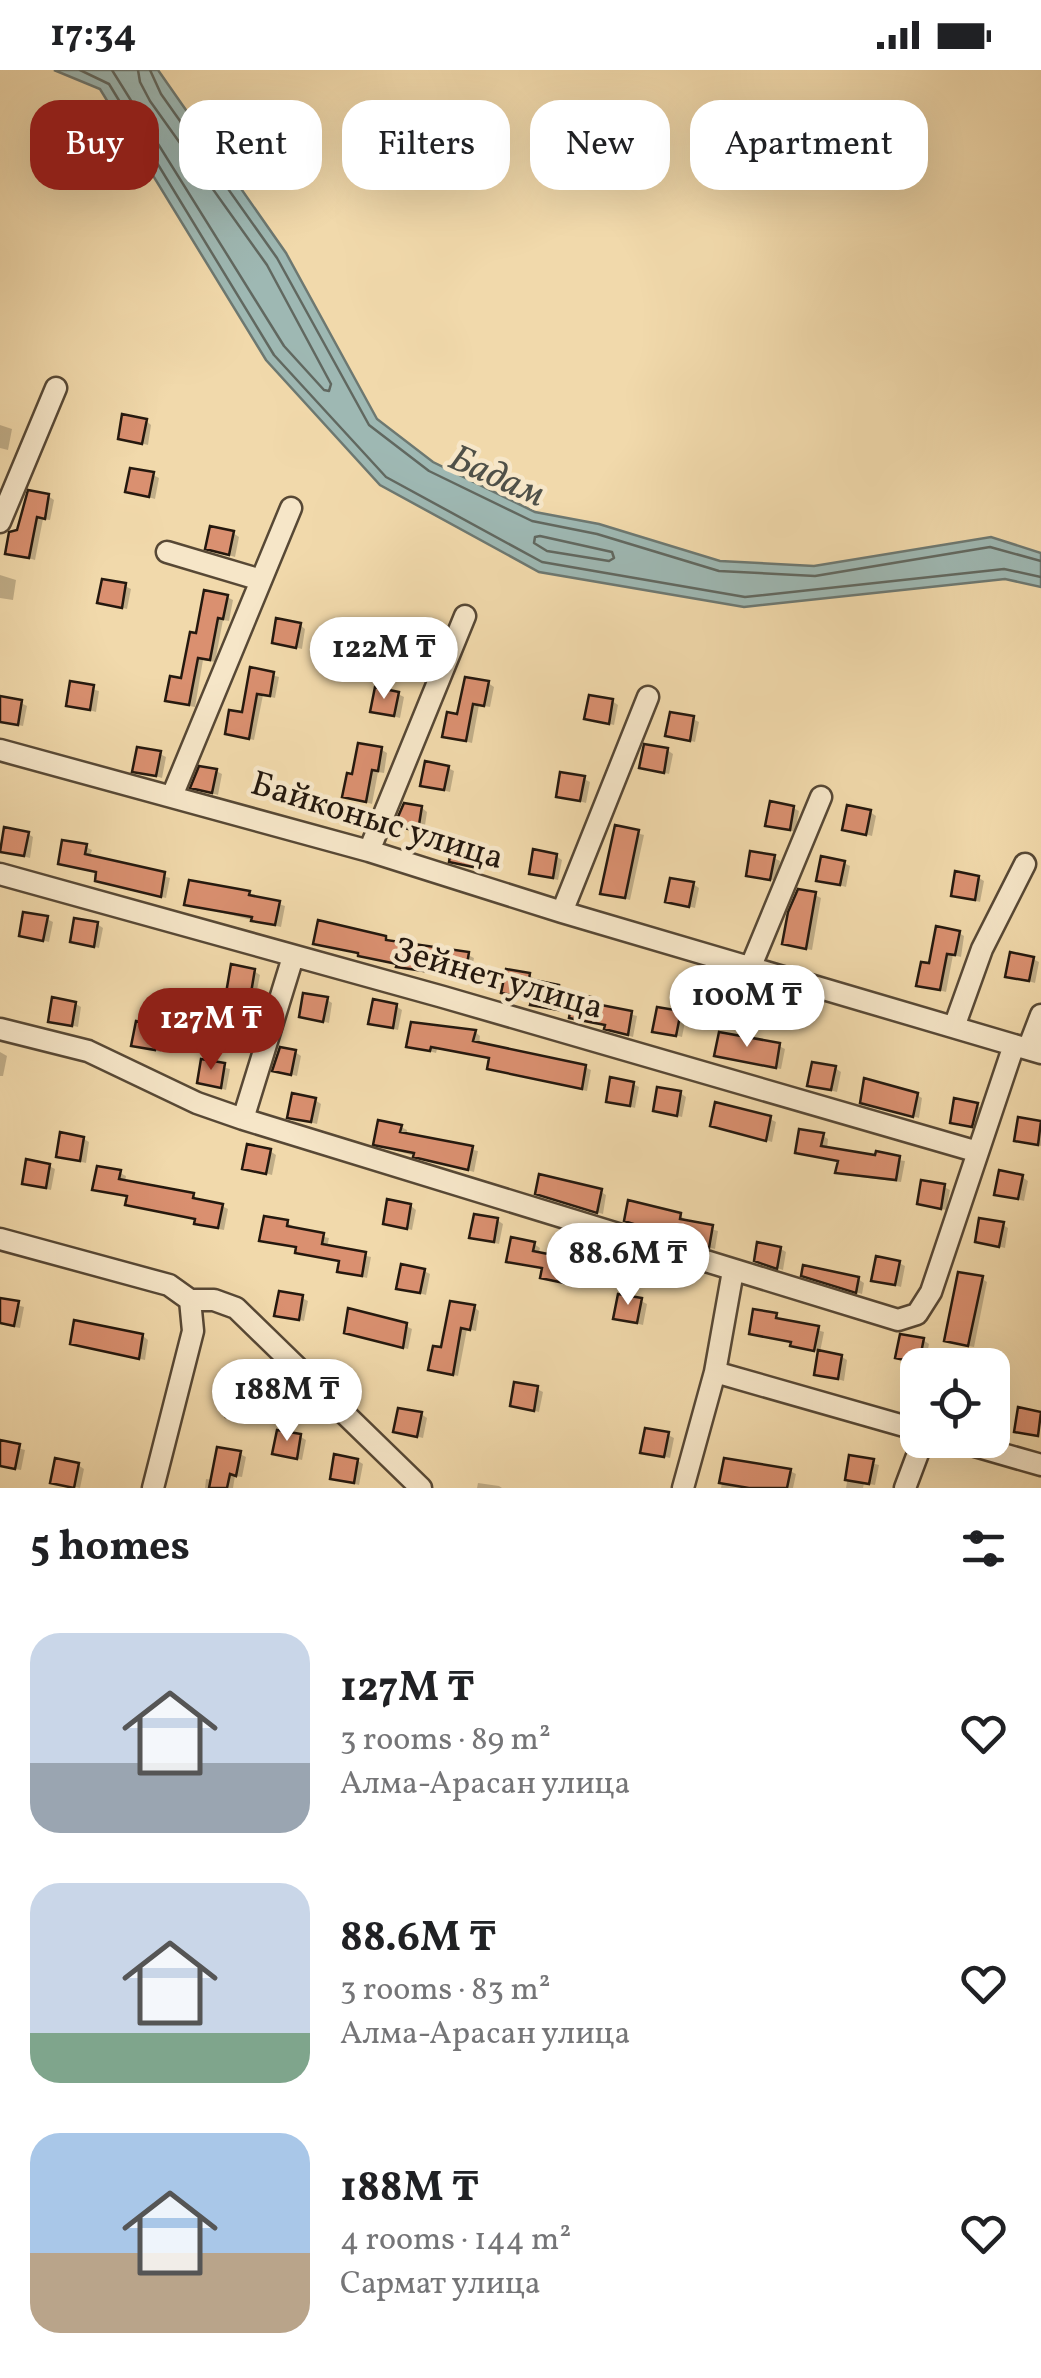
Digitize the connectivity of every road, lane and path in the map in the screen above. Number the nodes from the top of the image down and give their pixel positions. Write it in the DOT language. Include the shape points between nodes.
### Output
graph roads {
  1 [pos="56,388"];
  2 [pos="291,508"];
  3 [pos="0,522"];
  4 [pos="168,552"];
  5 [pos="261,580"];
  6 [pos="465,616"];
  7 [pos="648,697"];
  8 [pos="0,750"];
  9 [pos="172,796"];
  10 [pos="821,798"];
  11 [pos="369,851"];
  12 [pos="1025,864"];
  13 [pos="0,874"];
  14 [pos="562,912"];
  15 [pos="293,957"];
  16 [pos="751,966"];
  17 [pos="1041,1014"];
  18 [pos="954,1028"];
  19 [pos="0,1029"];
  20 [pos="1028,1049"];
  21 [pos="243,1119"];
  22 [pos="978,1152"];
  23 [pos="0,1239"];
  24 [pos="733,1271"];
  25 [pos="190,1300"];
  26 [pos="716,1372"];
  27 [pos="900,1425"];
  28 [pos="1010,1456"];
  29 [pos="917,1458"];
  30 [pos="1041,1465"];
  31 [pos="154,1488"];
  32 [pos="420,1488"];
  33 [pos="683,1488"];
  34 [pos="905,1488"];
  1 -- 3 [label="street"];
  2 -- 5 [label="street"];
  4 -- 5 [label="street"];
  5 -- 9 [label="street"];
  6 -- 11 [label="street"];
  7 -- 14 [label="street"];
  8 -- 9 [label="street, Байконыс улица"];
  9 -- 11 [label="street, Байконыс улица"];
  10 -- 16 [label="street"];
  11 -- 14 [label="street, Байконыс улица"];
  12 -- 18 [label="street" via="982,948"];
  13 -- 15 [label="street, Зейнет улица"];
  14 -- 16 [label="street, Байконыс улица"];
  15 -- 21 [label="street"];
  15 -- 22 [label="street, Зейнет улица"];
  16 -- 18 [label="street, Байконыс улица"];
  17 -- 20 [label="street"];
  18 -- 20 [label="street, Байконыс улица"];
  19 -- 21 [label="street" via="88,1051"];
  20 -- 22 [label="street"];
  21 -- 24 [label="street"];
  22 -- 24 [label="street" via="931,1292 917,1314 898,1320"];
  23 -- 25 [label="street" via="170,1285"];
  24 -- 26 [label="street"];
  25 -- 31 [label="street" via="193,1330"];
  25 -- 32 [label="street" via="236,1308"];
  26 -- 27 [label="street"];
  26 -- 33 [label="street"];
  28 -- 30 [label="street"];
  29 -- 34 [label="street"];
}
